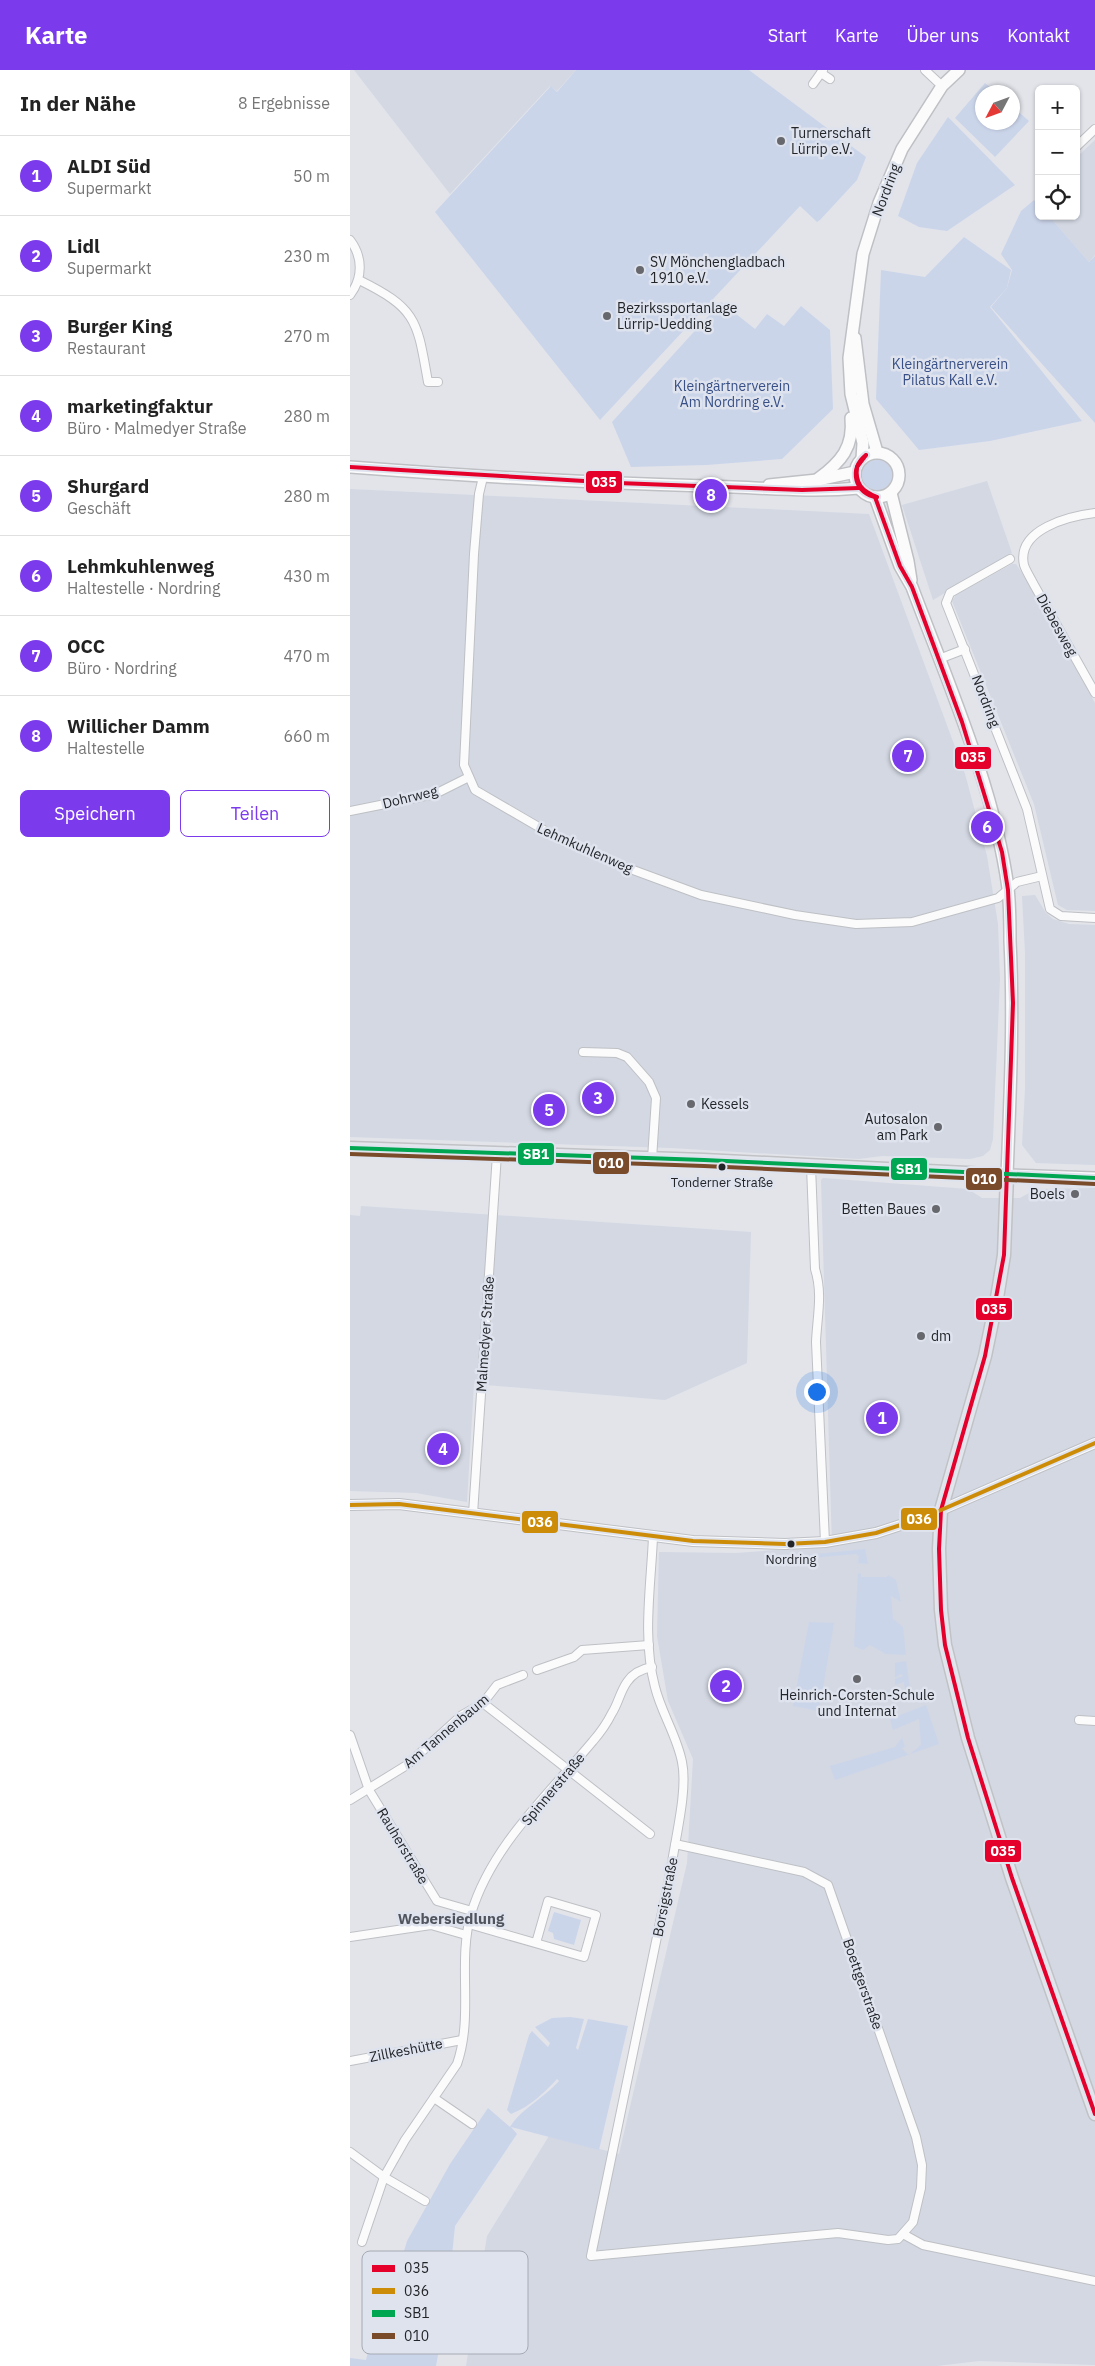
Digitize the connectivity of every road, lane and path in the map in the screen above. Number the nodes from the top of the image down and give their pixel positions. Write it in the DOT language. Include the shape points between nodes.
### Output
graph roads {
  1 [pos="925,70"];
  2 [pos="959,70"];
  3 [pos="822,71"];
  4 [pos="830,79"];
  5 [pos="813,84"];
  6 [pos="942,86"];
  7 [pos="1095,129"];
  8 [pos="1080,143"];
  9 [pos="350,240"];
  10 [pos="359,280"];
  11 [pos="350,295"];
  12 [pos="853,326"];
  13 [pos="438,382"];
  14 [pos="851,394"];
  15 [pos="877,452"];
  16 [pos="862,459"];
  17 [pos="350,467"];
  18 [pos="855,472"];
  19 [pos="483,477"];
  20 [pos="817,480"];
  21 [pos="752,487"];
  22 [pos="859,488"];
  23 [pos="891,493"];
  24 [pos="875,497"];
  25 [pos="1095,513"];
  26 [pos="1010,559"];
  27 [pos="912,587"];
  28 [pos="966,649"];
  29 [pos="939,658"];
  30 [pos="1095,693"];
  31 [pos="468,777"];
  32 [pos="350,811"];
  33 [pos="1042,876"];
  34 [pos="1008,890"];
  35 [pos="1095,918"];
  36 [pos="584,1052"];
  37 [pos="350,1148"];
  38 [pos="497,1154"];
  39 [pos="652,1159"];
  40 [pos="810,1166"];
  41 [pos="1007,1175"];
  42 [pos="1095,1178"];
  43 [pos="1095,1443"];
  44 [pos="350,1505"];
  45 [pos="941,1510"];
  46 [pos="473,1514"];
  47 [pos="653,1538"];
  48 [pos="825,1542"];
  49 [pos="649,1645"];
  50 [pos="652,1667"];
  51 [pos="537,1670"];
  52 [pos="523,1675"];
  53 [pos="483,1703"];
  54 [pos="1079,1720"];
  55 [pos="1095,1721"];
  56 [pos="350,1735"];
  57 [pos="568,1768"];
  58 [pos="369,1790"];
  59 [pos="350,1800"];
  60 [pos="650,1834"];
  61 [pos="674,1844"];
  62 [pos="472,1911"];
  63 [pos="469,1924"];
  64 [pos="466,1935"];
  65 [pos="350,1937"];
  66 [pos="536,1943"];
  67 [pos="465,2018"];
  68 [pos="462,2040"];
  69 [pos="350,2061"];
  70 [pos="434,2098"];
  71 [pos="1095,2114"];
  72 [pos="472,2124"];
  73 [pos="350,2152"];
  74 [pos="384,2177"];
  75 [pos="425,2201"];
  76 [pos="903,2234"];
  77 [pos="362,2242"];
  78 [pos="1095,2281"];
  1 -- 6 [label="street"];
  2 -- 6 [label="main road, Nordring"];
  3 -- 4 [label="street"];
  3 -- 5 [label="street"];
  6 -- 12 [label="main road, Nordring" via="902,149 879,203 863,254"];
  7 -- 8 [label="street"];
  9 -- 10 [label="street" via="360,258"];
  10 -- 11 [label="street"];
  10 -- 13 [label="street" via="397,302 413,319 419,332 428,382"];
  12 -- 14 [label="main road, Nordring" via="849,358"];
  12 -- 15 [label="main road, Nordring" via="863,404"];
  14 -- 16 [label="main road, Nordring" via="863,443"];
  14 -- 20 [label="main road" via="852,433 848,448 840,461"];
  15 -- 16 [label="main road"];
  15 -- 23 [label="main road" via="890,456 899,468 899,482"];
  16 -- 18 [label="main road"];
  17 -- 19 [label="main road"];
  18 -- 20 [label="main road"];
  18 -- 22 [label="main road"];
  19 -- 21 [label="main road"];
  19 -- 31 [label="street" via="472,591 464,765"];
  20 -- 21 [label="main road"];
  21 -- 22 [label="main road" via="785,490"];
  22 -- 24 [label="main road"];
  23 -- 24 [label="main road"];
  23 -- 27 [label="main road"];
  24 -- 27 [label="main road" via="900,566"];
  25 -- 30 [label="street, Diebesweg" via="1076,516 1039,532 1029,542 1024,556 1024,565 1033,583"];
  26 -- 28 [label="street, Nordring" via="950,593 946,603"];
  27 -- 29 [label="main road"];
  28 -- 29 [label="street"];
  28 -- 33 [label="street, Nordring" via="1027,809"];
  29 -- 34 [label="main road" via="983,786 1002,852"];
  31 -- 32 [label="street, Dohrweg" via="435,794"];
  31 -- 34 [label="street, Lehmkuhlenweg" via="475,790 561,840 701,895 795,915 856,924 912,922 998,898"];
  33 -- 34 [label="street" via="1017,882"];
  33 -- 35 [label="street, Nordring" via="1050,909 1056,914"];
  34 -- 41 [label="main road" via="1014,1003"];
  36 -- 39 [label="street" via="617,1053 627,1057 649,1082 656,1098"];
  37 -- 38 [label="main road"];
  38 -- 39 [label="main road"];
  38 -- 46 [label="street, Malmedyer Straße"];
  39 -- 40 [label="main road"];
  40 -- 41 [label="main road"];
  40 -- 48 [label="street" via="815,1269 820,1283 816,1342"];
  41 -- 42 [label="main road"];
  41 -- 45 [label="main road" via="1004,1255 997,1298 985,1356"];
  43 -- 45 [label="street"];
  44 -- 46 [label="street" via="400,1504"];
  45 -- 48 [label="street" via="876,1534"];
  45 -- 71 [label="main road" via="941,1610 961,1716 1012,1878"];
  46 -- 47 [label="street"];
  47 -- 48 [label="street" via="785,1544"];
  47 -- 49 [label="street, Borsigstraße"];
  49 -- 50 [label="street, Borsigstraße"];
  49 -- 51 [label="street" via="582,1650 574,1657"];
  50 -- 57 [label="street, Spinnerstraße" via="640,1669 627,1682 613,1713"];
  50 -- 61 [label="street, Borsigstraße" via="654,1687 683,1763 682,1798"];
  52 -- 53 [label="street, Am Tannenbaum" via="497,1685"];
  53 -- 57 [label="street"];
  53 -- 58 [label="street, Am Tannenbaum" via="462,1715 407,1765"];
  54 -- 55 [label="street"];
  56 -- 58 [label="street"];
  57 -- 60 [label="street"];
  57 -- 62 [label="street, Spinnerstraße" via="498,1856"];
  58 -- 59 [label="street, Am Tannenbaum"];
  58 -- 62 [label="street, Rauherstraße" via="437,1902"];
  61 -- 76 [label="street, Boettgerstraße" via="804,1872 828,1885 916,2137 922,2164 921,2188 913,2222"];
  61 -- 76 [label="street, Borsigstraße" via="670,1878 591,2256 838,2233 888,2240 898,2239"];
  62 -- 63 [label="street, Spinnerstraße"];
  63 -- 64 [label="street, Spinnerstraße"];
  63 -- 66 [label="street"];
  64 -- 65 [label="street" via="431,1925"];
  64 -- 67 [label="street, Spinnerstraße"];
  66 -- 66 [label="street" via="584,1957 596,1915 548,1901"];
  67 -- 68 [label="street, Zillkeshütte"];
  68 -- 69 [label="street, Zillkeshütte"];
  68 -- 70 [label="street, Zillkeshütte" via="457,2064"];
  70 -- 72 [label="street"];
  70 -- 74 [label="street, Zillkeshütte"];
  73 -- 74 [label="street"];
  74 -- 75 [label="street"];
  74 -- 77 [label="street, Zillkeshütte"];
  76 -- 78 [label="street" via="923,2245"];
}
